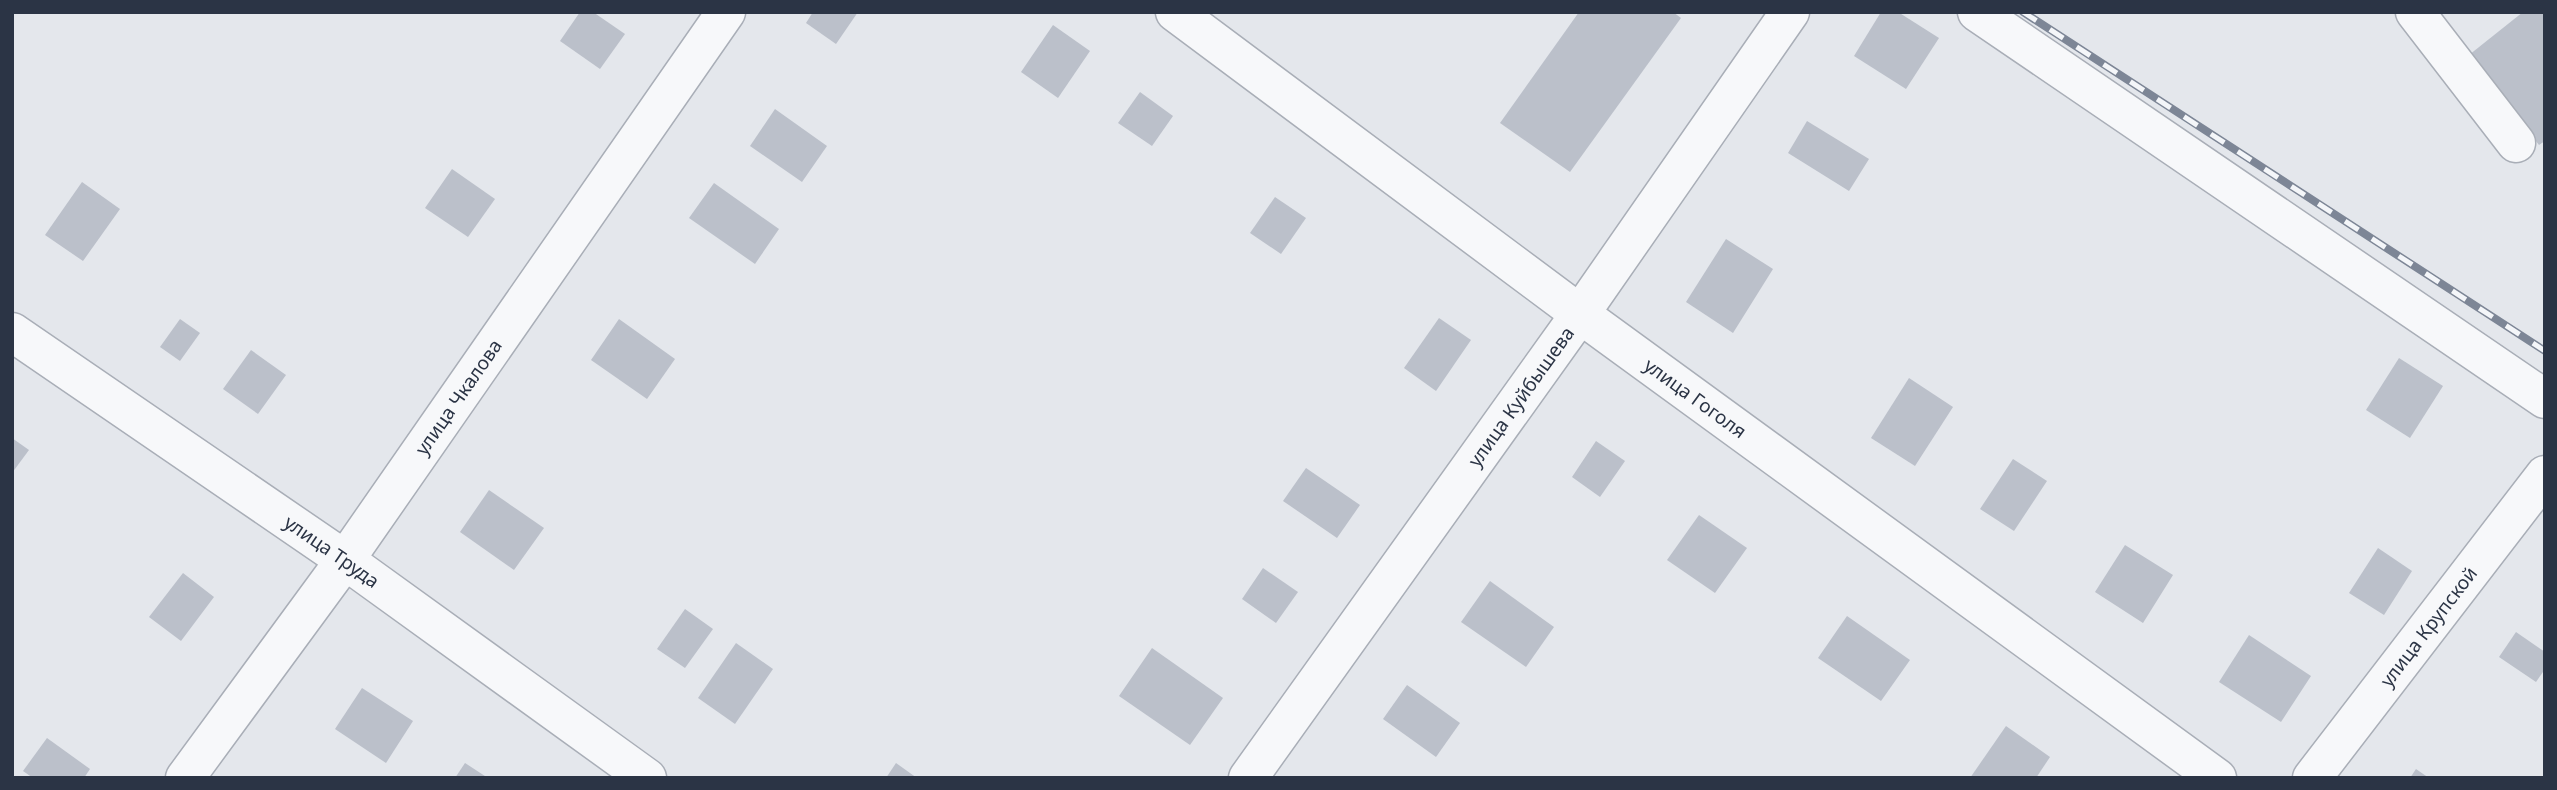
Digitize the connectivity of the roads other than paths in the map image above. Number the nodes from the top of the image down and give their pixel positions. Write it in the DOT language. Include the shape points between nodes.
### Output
graph roads {
  1 [pos="726,12"];
  2 [pos="1175,12"];
  3 [pos="1790,12"];
  4 [pos="1977,12"];
  5 [pos="2426,16"];
  6 [pos="2516,143"];
  7 [pos="1580,314"];
  8 [pos="12,332"];
  9 [pos="2545,399"];
  10 [pos="2545,475"];
  11 [pos="345,560"];
  12 [pos="186,778"];
  13 [pos="646,778"];
  14 [pos="1248,778"];
  15 [pos="2217,778"];
  16 [pos="2312,778"];
  1 -- 11 [label="street, улица Чкалова"];
  2 -- 7 [label="street, улица Гоголя"];
  3 -- 7 [label="street, улица Куйбышева"];
  4 -- 9 [label="street"];
  5 -- 6 [label="street"];
  7 -- 14 [label="street, улица Куйбышева"];
  7 -- 15 [label="street, улица Гоголя"];
  8 -- 11 [label="street, улица Труда"];
  10 -- 16 [label="street, улица Крупской"];
  11 -- 12 [label="street, улица Чкалова"];
  11 -- 13 [label="street, улица Труда"];
}
